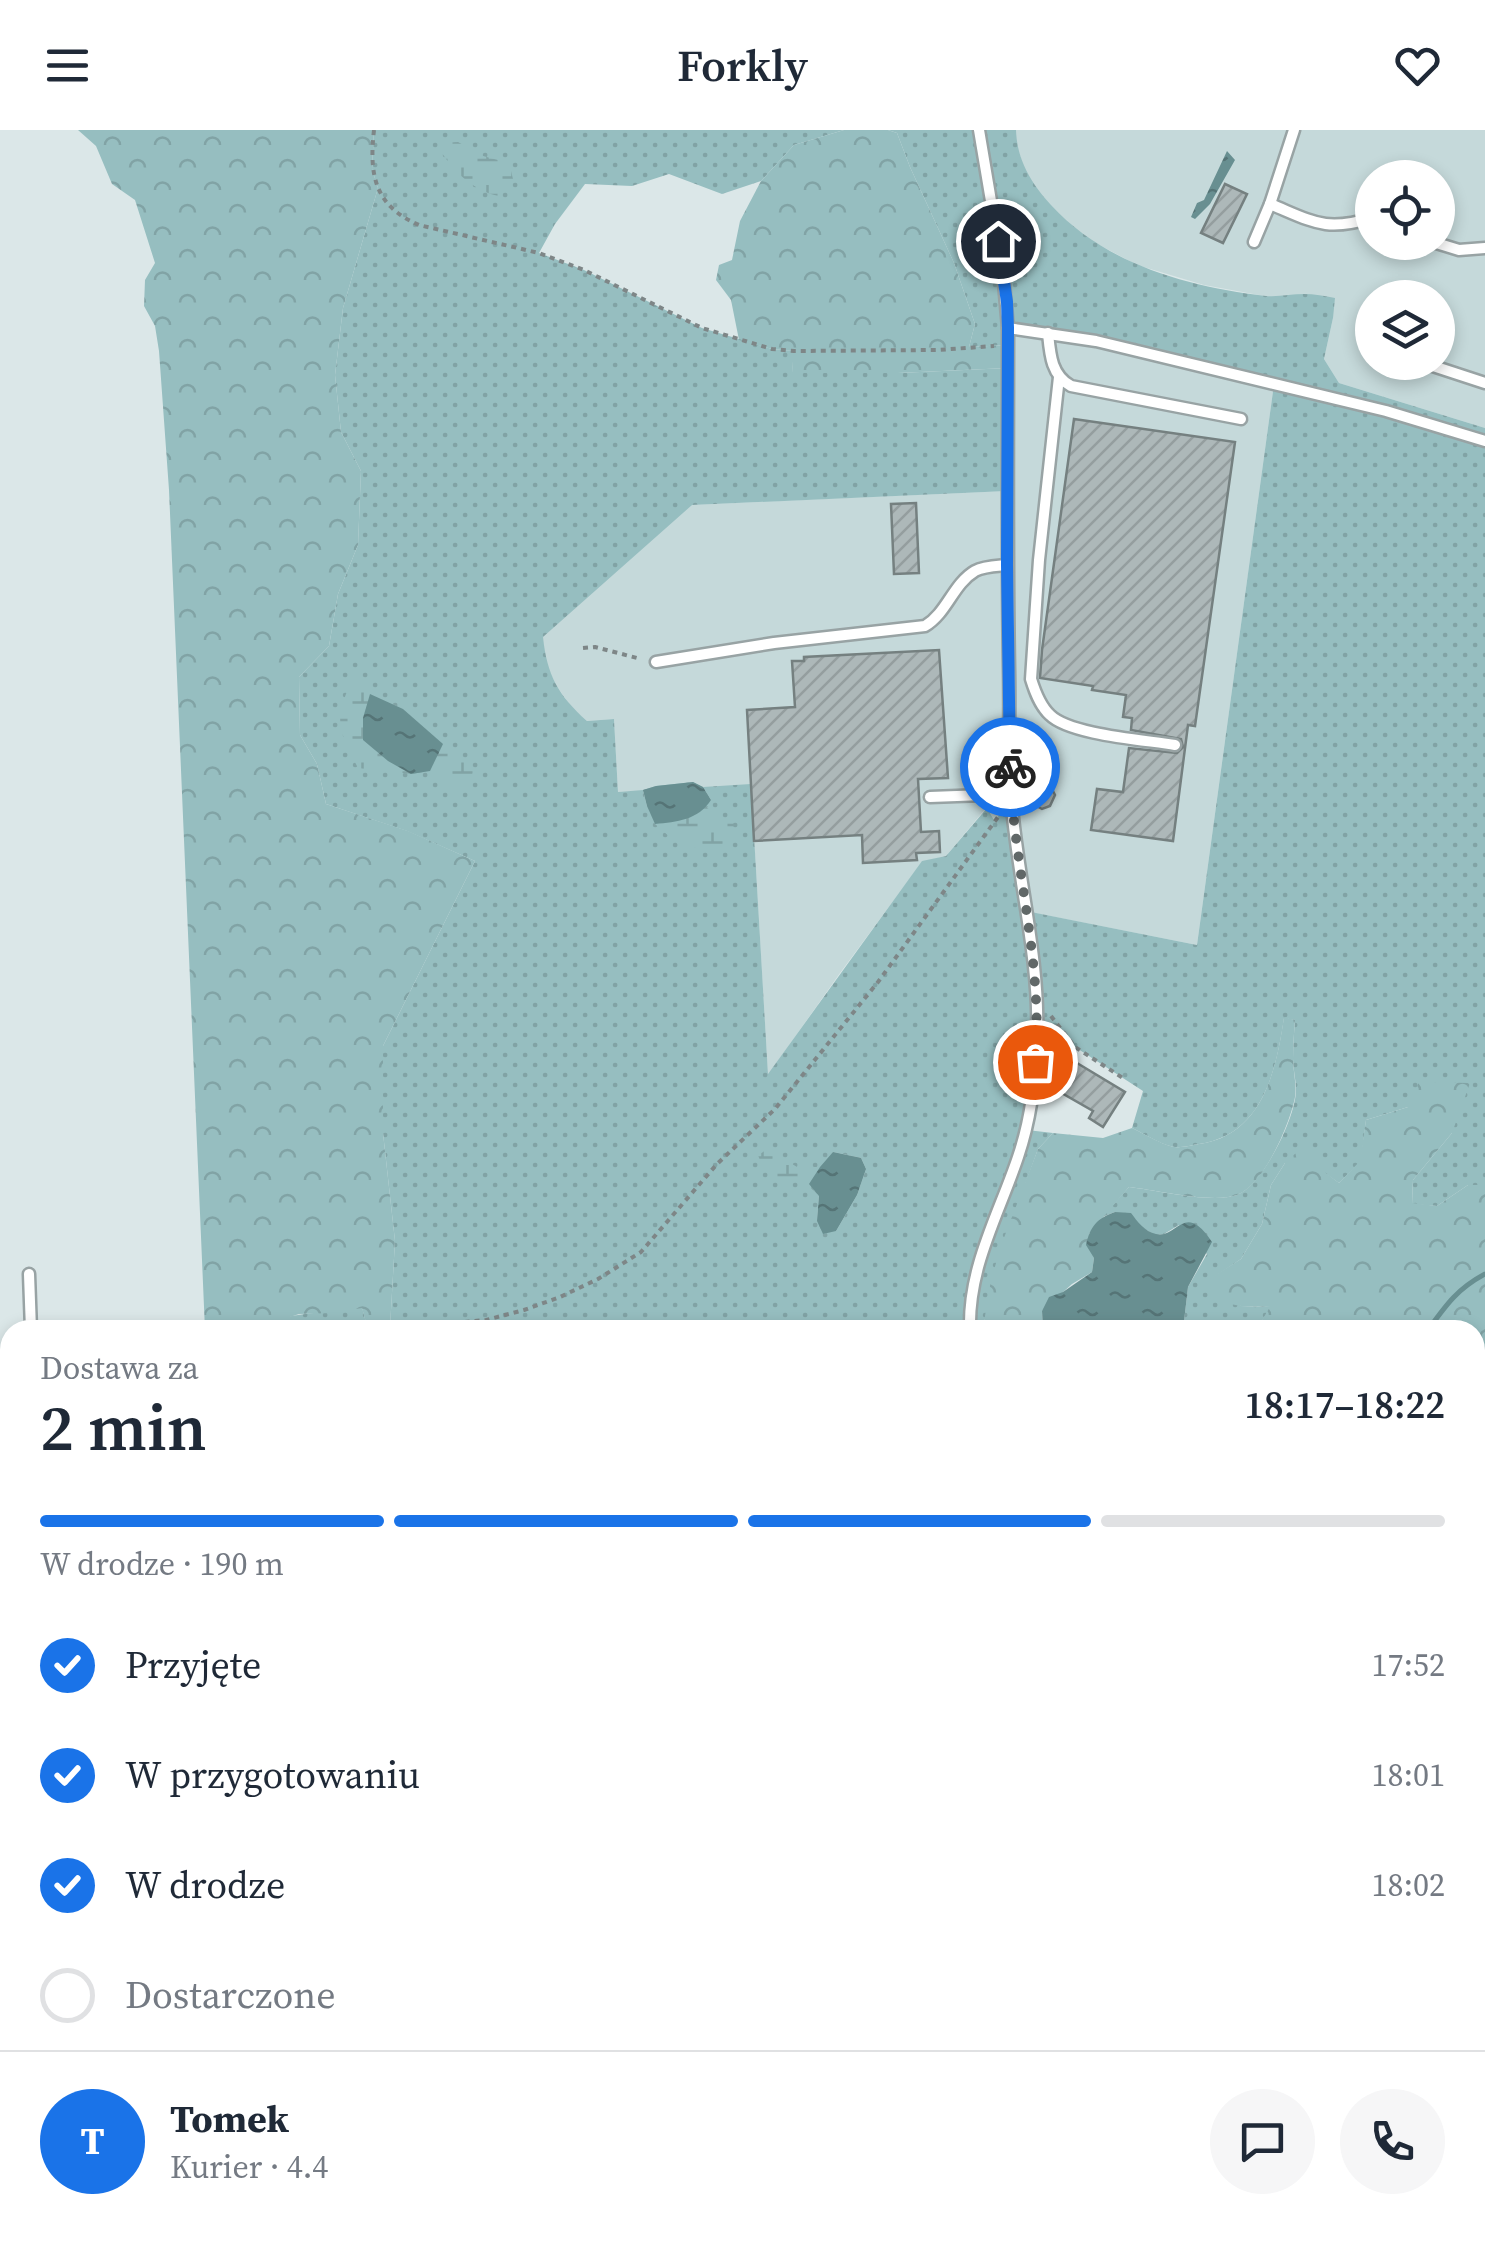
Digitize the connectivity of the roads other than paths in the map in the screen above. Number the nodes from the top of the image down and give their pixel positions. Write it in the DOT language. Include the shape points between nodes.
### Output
graph roads {
  1 [pos="979,130"];
  2 [pos="1294,130"];
  3 [pos="1270,204"];
  4 [pos="1355,222"];
  5 [pos="1254,242"];
  6 [pos="1485,248"];
  7 [pos="1455,249"];
  8 [pos="1008,328"];
  9 [pos="1048,334"];
  10 [pos="1455,374"];
  11 [pos="1058,377"];
  12 [pos="1485,384"];
  13 [pos="1240,419"];
  14 [pos="1485,441"];
  15 [pos="1007,565"];
  16 [pos="656,662"];
  17 [pos="1176,745"];
  18 [pos="1011,794"];
  19 [pos="930,797"];
  20 [pos="29,1274"];
  21 [pos="31,1320"];
  22 [pos="971,1320"];
  1 -- 8 [label="lane"];
  2 -- 3 [label="lane"];
  3 -- 4 [label="lane" via="1318,224"];
  3 -- 5 [label="lane"];
  6 -- 7 [label="lane"];
  8 -- 9 [label="lane"];
  8 -- 15 [label="lane"];
  9 -- 11 [label="lane"];
  9 -- 14 [label="lane" via="1333,398"];
  10 -- 12 [label="lane"];
  11 -- 13 [label="lane" via="1086,390"];
  11 -- 17 [label="lane" via="1038,560 1034,690 1050,715 1067,726"];
  15 -- 16 [label="lane" via="972,572 925,626"];
  15 -- 18 [label="lane"];
  18 -- 19 [label="lane"];
  18 -- 22 [label="lane" via="1037,998 1033,1085 1017,1159 983,1244"];
  20 -- 21 [label="lane"];
}
